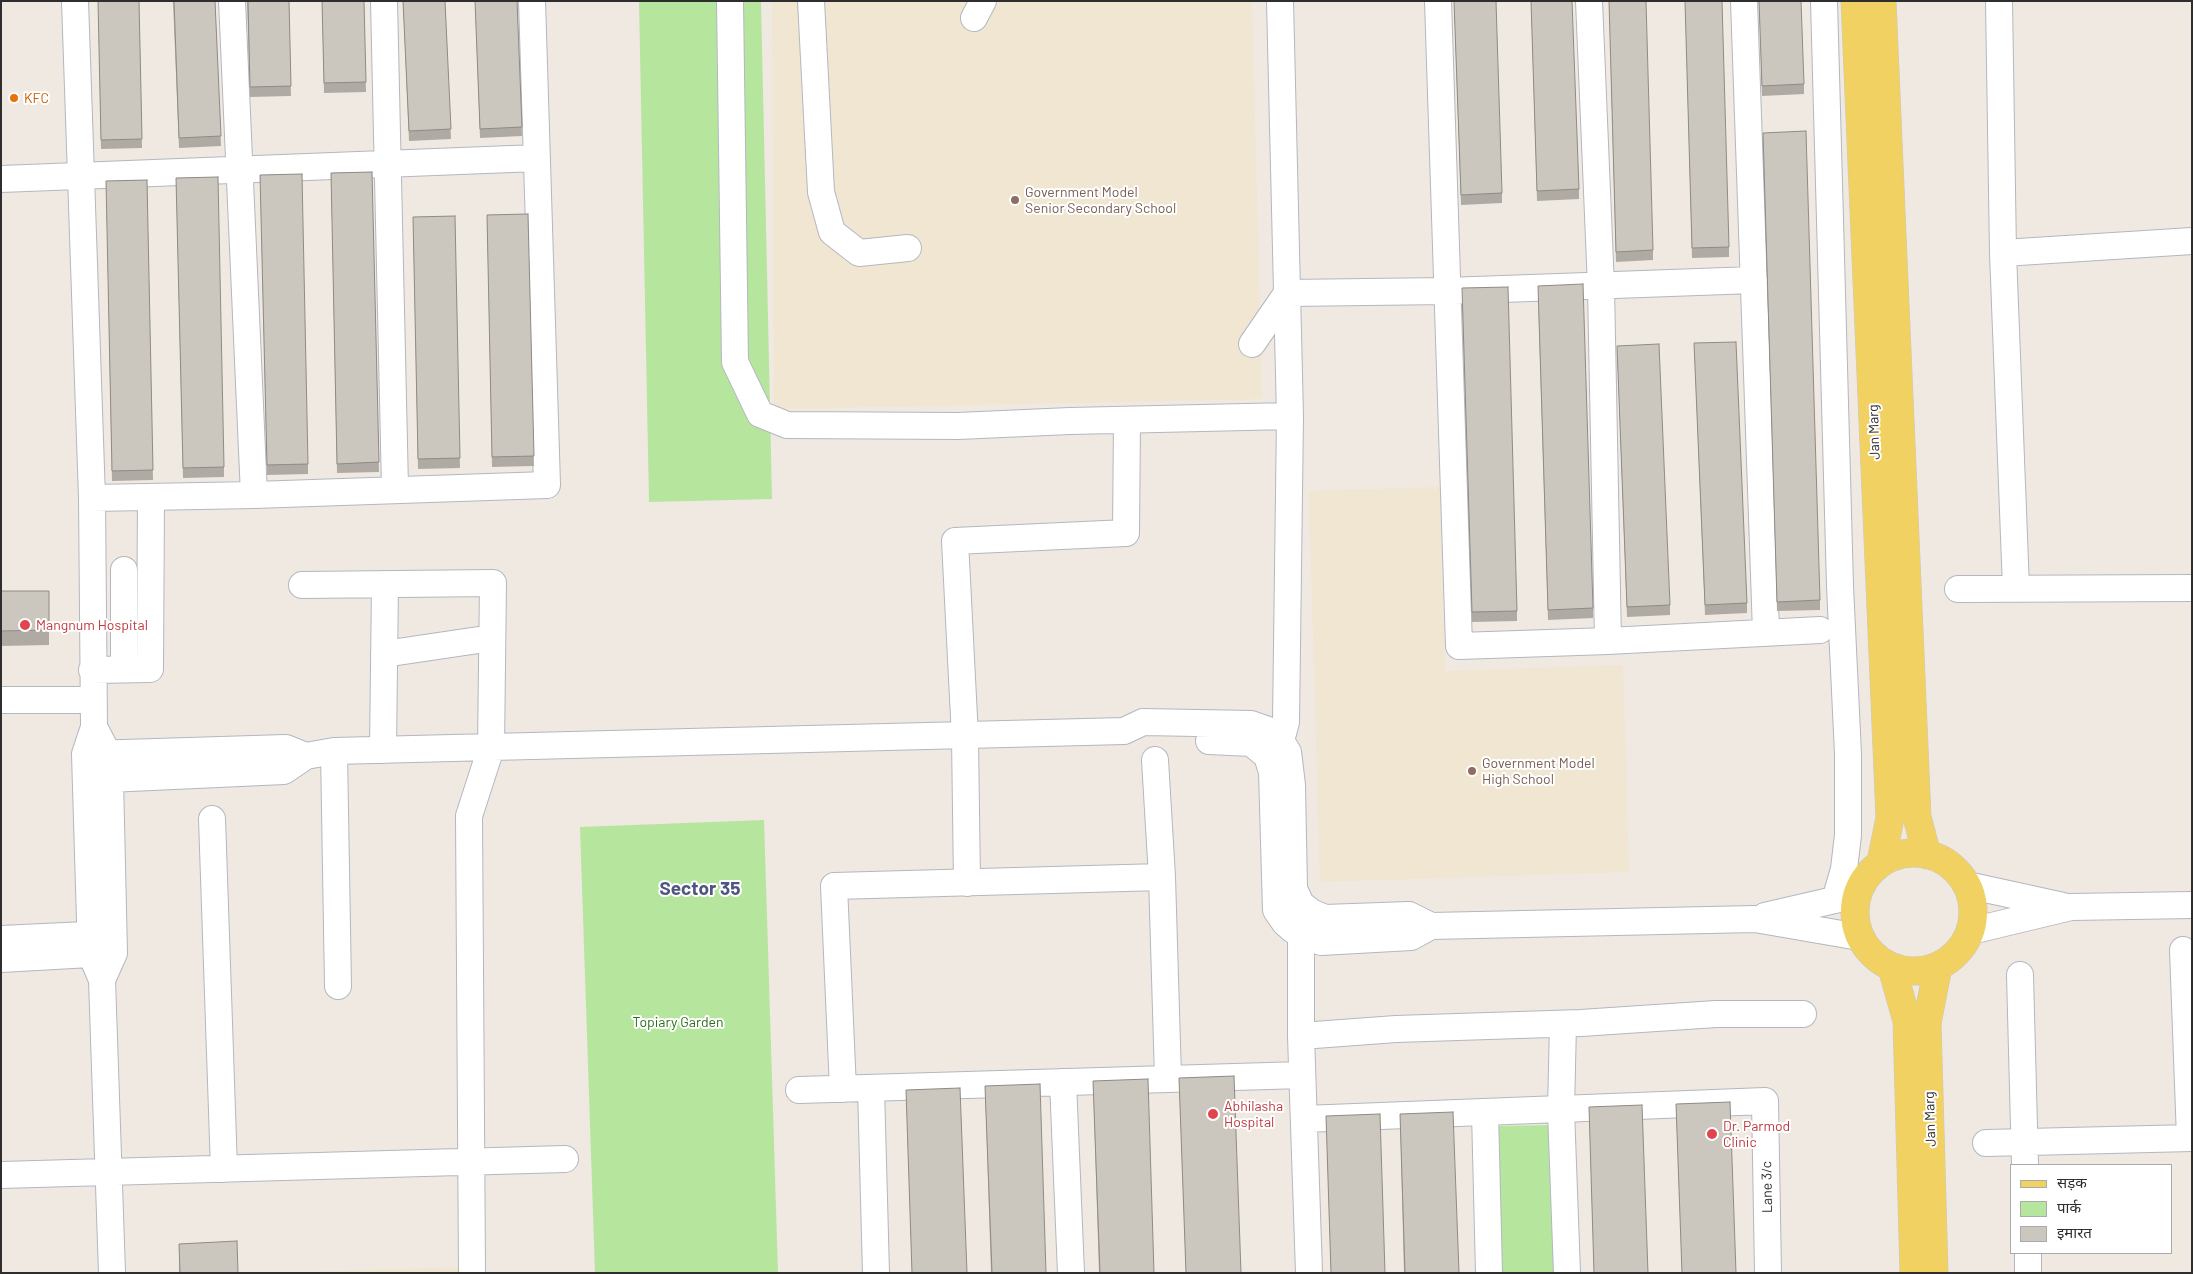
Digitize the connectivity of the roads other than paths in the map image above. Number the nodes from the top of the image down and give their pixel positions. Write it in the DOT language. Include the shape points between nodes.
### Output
graph roads {
  1 [pos="75,1"];
  2 [pos="232,1"];
  3 [pos="384,1"];
  4 [pos="532,1"];
  5 [pos="730,1"];
  6 [pos="811,1"];
  7 [pos="1280,1"];
  8 [pos="1438,1"];
  9 [pos="1589,1"];
  10 [pos="1744,1"];
  11 [pos="1824,1"];
  12 [pos="1855,1"];
  13 [pos="1882,1"];
  14 [pos="1999,1"];
  15 [pos="537,158"];
  16 [pos="388,163"];
  17 [pos="240,172"];
  18 [pos="81,176"];
  19 [pos="1,179"];
  20 [pos="2192,241"];
  21 [pos="908,248"];
  22 [pos="2003,253"];
  23 [pos="1754,280"];
  24 [pos="1601,287"];
  25 [pos="1447,291"];
  26 [pos="1287,293"];
  27 [pos="1252,344"];
  28 [pos="1290,416"];
  29 [pos="1127,420"];
  30 [pos="395,488"];
  31 [pos="254,495"];
  32 [pos="150,497"];
  33 [pos="92,498"];
  34 [pos="92,569"];
  35 [pos="124,570"];
  36 [pos="150,570"];
  37 [pos="385,584"];
  38 [pos="302,586"];
  39 [pos="2016,588"];
  40 [pos="2192,588"];
  41 [pos="1958,589"];
  42 [pos="1820,630"];
  43 [pos="1766,632"];
  44 [pos="492,638"];
  45 [pos="1608,641"];
  46 [pos="384,654"];
  47 [pos="124,669"];
  48 [pos="92,670"];
  49 [pos="1,700"];
  50 [pos="92,700"];
  51 [pos="965,736"];
  52 [pos="491,748"];
  53 [pos="1274,748"];
  54 [pos="383,750"];
  55 [pos="334,751"];
  56 [pos="1155,760"];
  57 [pos="97,767"];
  58 [pos="212,819"];
  59 [pos="1927,854"];
  60 [pos="1882,862"];
  61 [pos="1162,877"];
  62 [pos="967,882"];
  63 [pos="1967,885"];
  64 [pos="1846,897"];
  65 [pos="1301,904"];
  66 [pos="2192,905"];
  67 [pos="2071,907"];
  68 [pos="1755,919"];
  69 [pos="1431,926"];
  70 [pos="1970,931"];
  71 [pos="1300,934"];
  72 [pos="1859,937"];
  73 [pos="1,939"];
  74 [pos="102,944"];
  75 [pos="2183,950"];
  76 [pos="1,959"];
  77 [pos="1938,966"];
  78 [pos="1892,968"];
  79 [pos="2020,975"];
  80 [pos="338,986"];
  81 [pos="1802,1014"];
  82 [pos="1563,1024"];
  83 [pos="1301,1036"];
  84 [pos="1302,1075"];
  85 [pos="1168,1078"];
  86 [pos="1063,1082"];
  87 [pos="871,1088"];
  88 [pos="843,1089"];
  89 [pos="799,1090"];
  90 [pos="1561,1110"];
  91 [pos="1485,1113"];
  92 [pos="1304,1119"];
  93 [pos="2191,1138"];
  94 [pos="1986,1143"];
  95 [pos="2025,1154"];
  96 [pos="565,1159"];
  97 [pos="471,1162"];
  98 [pos="224,1170"];
  99 [pos="108,1172"];
  100 [pos="1,1175"];
  101 [pos="2028,1254"];
  102 [pos="112,1273"];
  103 [pos="472,1273"];
  104 [pos="876,1273"];
  105 [pos="1071,1273"];
  106 [pos="1309,1273"];
  107 [pos="1489,1273"];
  108 [pos="1567,1273"];
  109 [pos="1768,1273"];
  110 [pos="1914,1273"];
  111 [pos="1934,1273"];
  112 [pos="2028,1273"];
  1 -- 18 [label="street"];
  2 -- 17 [label="street"];
  3 -- 16 [label="street"];
  4 -- 15 [label="street"];
  5 -- 29 [label="street" via="735,362 760,414 787,425 958,426"];
  6 -- 21 [label="street" via="821,192 832,232 859,253"];
  7 -- 26 [label="street"];
  8 -- 25 [label="street"];
  9 -- 24 [label="street"];
  10 -- 23 [label="street"];
  11 -- 64 [label="street" via="1840,586 1848,754"];
  12 -- 60 [label="main road, Jan Marg" via="1890,818"];
  13 -- 59 [label="main road, Jan Marg" via="1917,817"];
  14 -- 22 [label="street"];
  15 -- 16 [label="street"];
  15 -- 30 [label="street" via="547,484"];
  16 -- 17 [label="street"];
  16 -- 30 [label="street"];
  17 -- 18 [label="street"];
  17 -- 31 [label="street"];
  18 -- 19 [label="street"];
  18 -- 33 [label="street"];
  20 -- 22 [label="street"];
  22 -- 39 [label="street"];
  23 -- 24 [label="street"];
  23 -- 43 [label="street"];
  24 -- 25 [label="street"];
  24 -- 45 [label="street"];
  25 -- 26 [label="street"];
  25 -- 45 [label="street" via="1459,646"];
  26 -- 27 [label="street"];
  26 -- 28 [label="street"];
  28 -- 29 [label="street"];
  28 -- 53 [label="street" via="1286,722"];
  29 -- 51 [label="street" via="1126,533 955,541"];
  30 -- 31 [label="street"];
  31 -- 32 [label="street"];
  32 -- 33 [label="street"];
  32 -- 36 [label="street"];
  33 -- 34 [label="street"];
  34 -- 35 [label="street"];
  34 -- 48 [label="street"];
  35 -- 36 [label="street"];
  35 -- 47 [label="street"];
  36 -- 47 [label="street" via="150,668"];
  37 -- 38 [label="street"];
  37 -- 44 [label="street" via="493,583"];
  37 -- 46 [label="street"];
  39 -- 40 [label="street"];
  39 -- 41 [label="street"];
  42 -- 43 [label="street"];
  43 -- 45 [label="street"];
  44 -- 46 [label="street"];
  44 -- 52 [label="street"];
  46 -- 54 [label="street"];
  47 -- 48 [label="street"];
  48 -- 50 [label="street"];
  49 -- 50 [label="street"];
  50 -- 57 [label="street"];
  51 -- 52 [label="street"];
  51 -- 53 [label="street" via="1124,731 1144,722 1251,724 1271,732"];
  51 -- 62 [label="street"];
  52 -- 54 [label="street"];
  52 -- 97 [label="street" via="469,816"];
  53 -- 65 [label="street" via="1290,764 1294,888"];
  53 -- 71 [label="street" via="1276,910 1285,923"];
  54 -- 55 [label="street"];
  55 -- 57 [label="street" via="306,756 284,771"];
  55 -- 80 [label="street"];
  56 -- 61 [label="street"];
  57 -- 74 [label="street"];
  58 -- 98 [label="street"];
  59 -- 60 [label="main road" via="1909,852"];
  59 -- 63 [label="main road" via="1953,866"];
  60 -- 64 [label="main road"];
  61 -- 62 [label="street"];
  61 -- 85 [label="street"];
  62 -- 88 [label="street" via="834,886"];
  63 -- 67 [label="street"];
  63 -- 70 [label="main road" via="1974,907"];
  64 -- 68 [label="street"];
  64 -- 72 [label="main road"];
  65 -- 69 [label="street" via="1326,918 1409,915"];
  65 -- 71 [label="street"];
  66 -- 67 [label="street"];
  67 -- 70 [label="street"];
  68 -- 69 [label="street"];
  68 -- 72 [label="street"];
  69 -- 71 [label="street" via="1411,937 1402,938 1321,942"];
  70 -- 77 [label="main road" via="1959,951"];
  71 -- 83 [label="street"];
  72 -- 78 [label="main road" via="1866,949"];
  73 -- 74 [label="street"];
  74 -- 76 [label="street"];
  74 -- 99 [label="street"];
  75 -- 93 [label="street"];
  77 -- 78 [label="main road" via="1918,972"];
  77 -- 111 [label="main road, Jan Marg" via="1927,1023"];
  78 -- 110 [label="main road, Jan Marg" via="1907,1021"];
  79 -- 95 [label="street"];
  81 -- 82 [label="street" via="1716,1014"];
  82 -- 83 [label="street" via="1396,1029"];
  82 -- 90 [label="street"];
  83 -- 84 [label="street"];
  84 -- 85 [label="street"];
  84 -- 92 [label="street"];
  85 -- 86 [label="street"];
  86 -- 87 [label="street"];
  86 -- 105 [label="street"];
  87 -- 88 [label="street"];
  87 -- 104 [label="street"];
  88 -- 89 [label="street"];
  90 -- 91 [label="street"];
  90 -- 108 [label="street"];
  90 -- 109 [label="street, Lane 3/c" via="1765,1101"];
  91 -- 92 [label="street"];
  91 -- 107 [label="street"];
  92 -- 106 [label="street"];
  93 -- 95 [label="street"];
  94 -- 95 [label="street"];
  96 -- 97 [label="street"];
  97 -- 98 [label="street"];
  97 -- 103 [label="street"];
  98 -- 99 [label="street"];
  99 -- 100 [label="street"];
  99 -- 102 [label="street"];
  101 -- 112 [label="street"];
}
